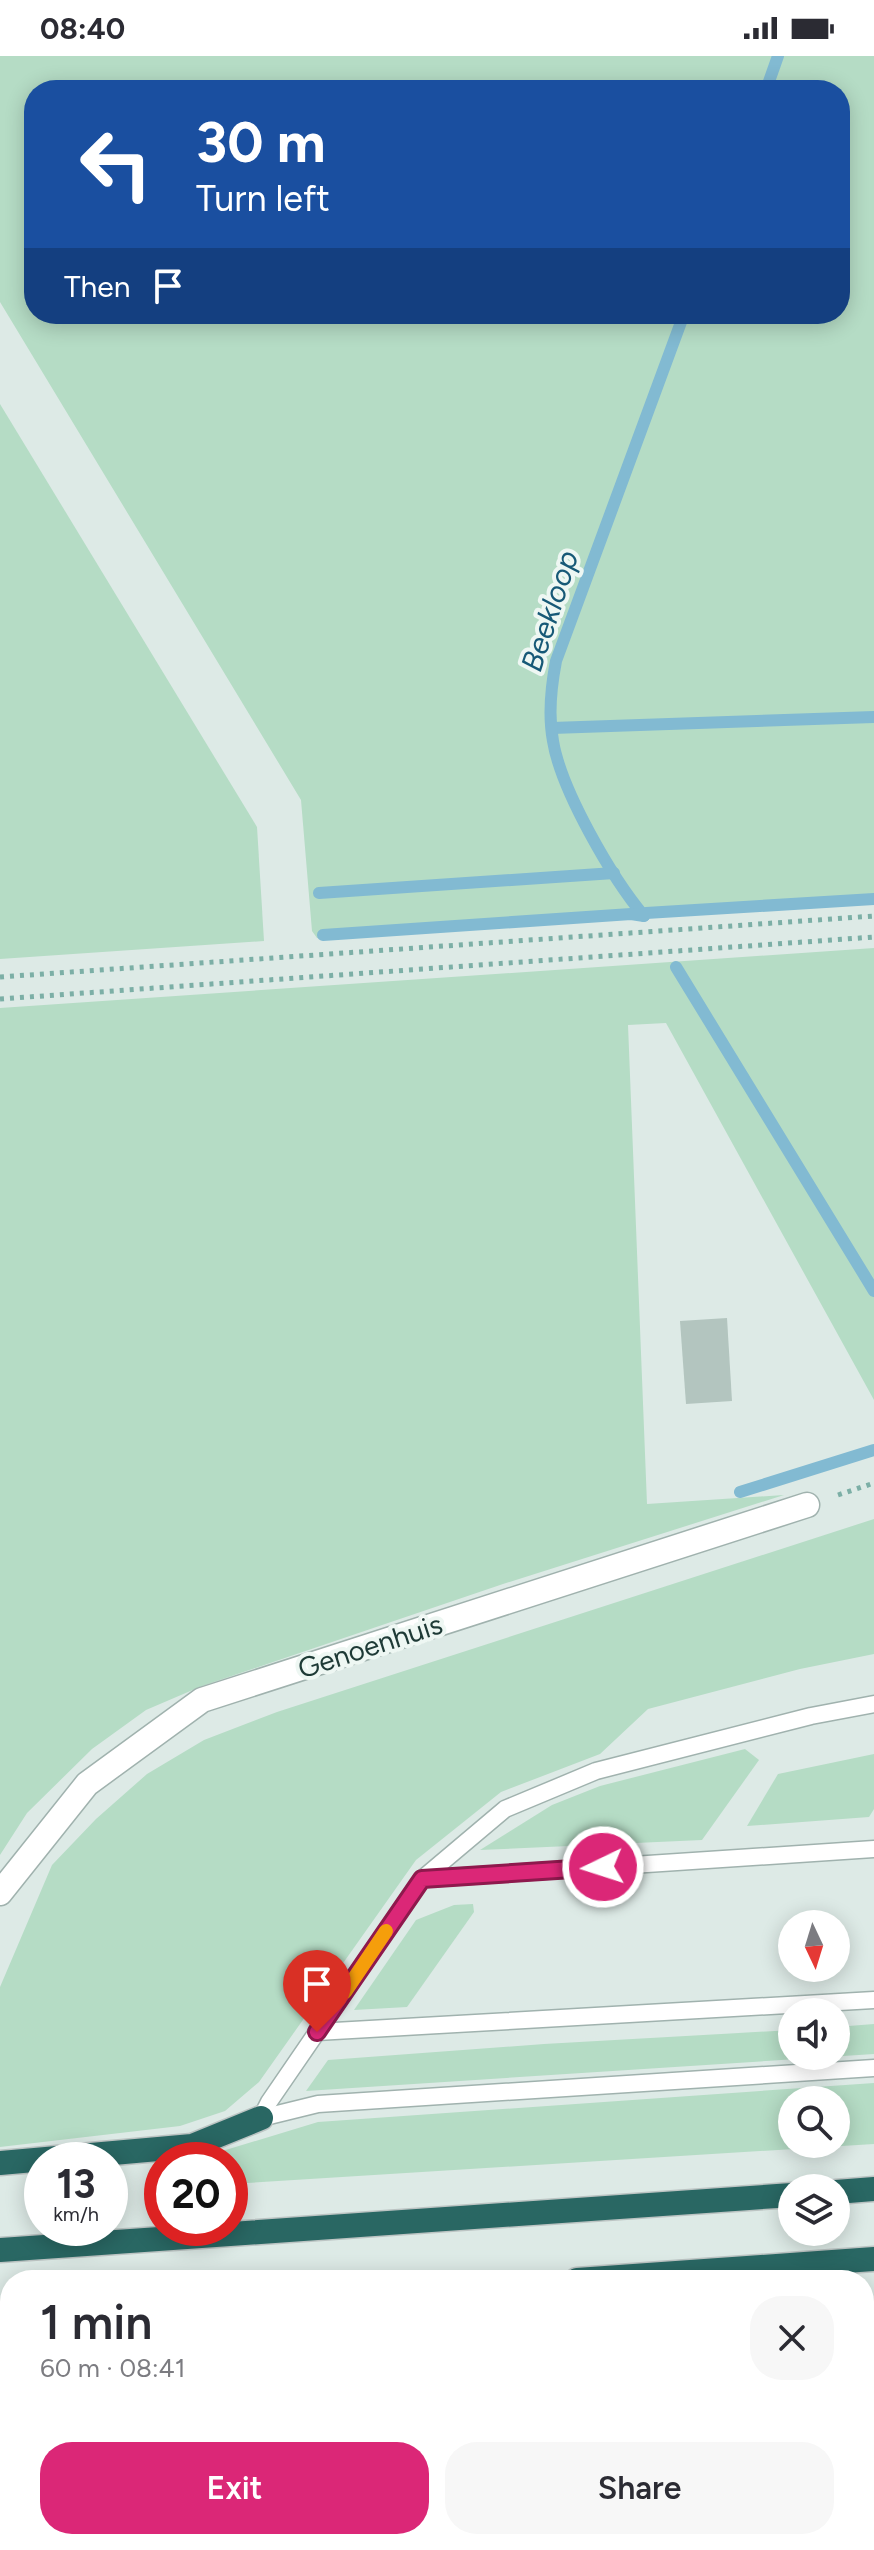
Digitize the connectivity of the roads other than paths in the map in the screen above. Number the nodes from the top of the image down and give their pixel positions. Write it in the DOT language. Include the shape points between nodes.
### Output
graph roads {
  1 [pos="807,1505"];
  2 [pos="874,1704"];
  3 [pos="874,1849"];
  4 [pos="422,1879"];
  5 [pos="0,1893"];
  6 [pos="874,2000"];
  7 [pos="317,2032"];
  8 [pos="874,2068"];
  9 [pos="261,2118"];
  10 [pos="0,2163"];
  11 [pos="874,2189"];
  12 [pos="850,2191"];
  13 [pos="778,2196"];
  14 [pos="0,2250"];
  15 [pos="874,2259"];
  16 [pos="718,2270"];
  1 -- 5 [label="street, Genoenhuis" via="202,1700 87,1784"];
  2 -- 4 [label="lane" via="596,1771 505,1809"];
  3 -- 4 [label="lane"];
  4 -- 7 [label="lane"];
  6 -- 7 [label="lane"];
  7 -- 9 [label="lane"];
  8 -- 9 [label="lane" via="318,2104"];
  9 -- 10 [label="highway" via="192,2146"];
  11 -- 12 [label="highway"];
  13 -- 14 [label="highway"];
  15 -- 16 [label="highway"];
}
